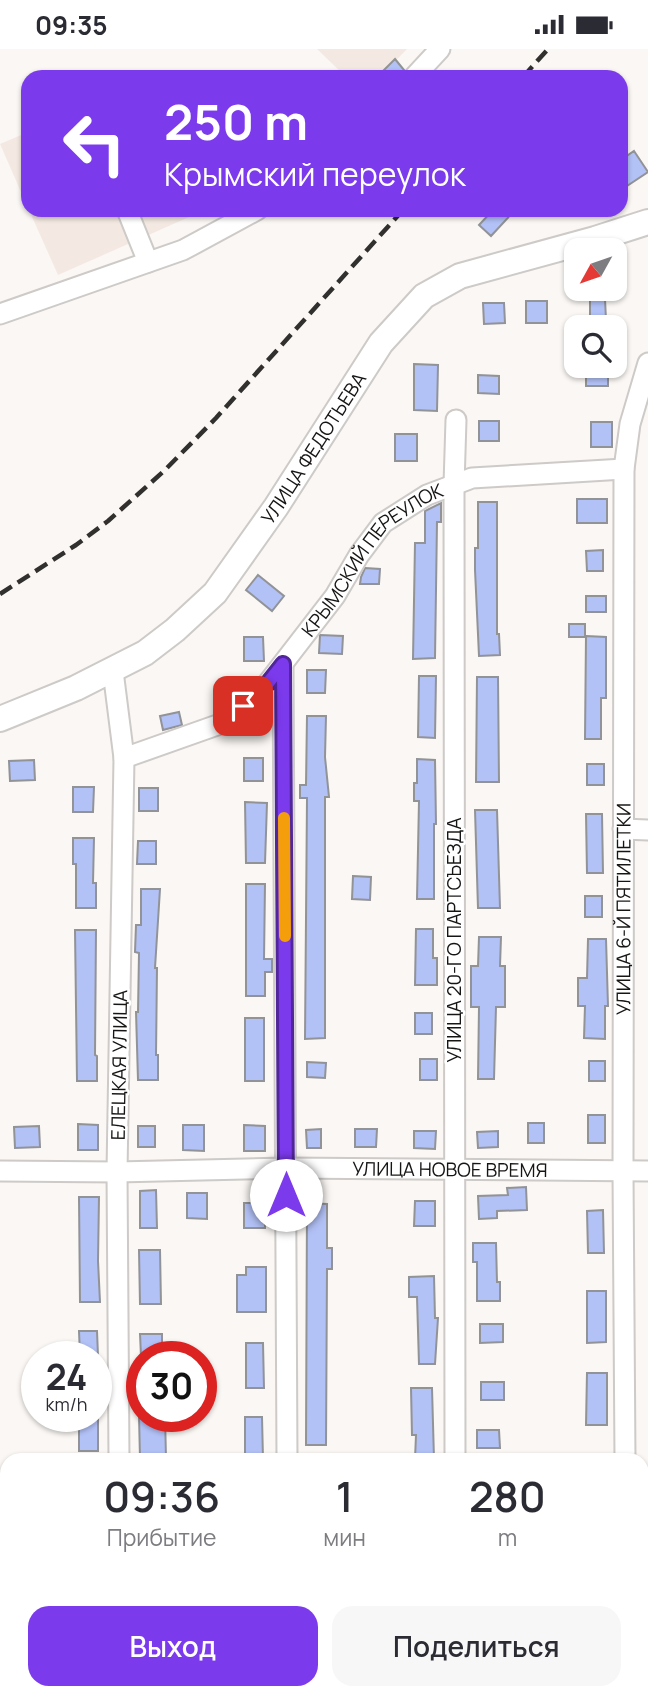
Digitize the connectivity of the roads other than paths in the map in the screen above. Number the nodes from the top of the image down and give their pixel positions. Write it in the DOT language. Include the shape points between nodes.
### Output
graph roads {
  1 [pos="440,49"];
  2 [pos="420,70"];
  3 [pos="130,217"];
  4 [pos="244,217"];
  5 [pos="648,222"];
  6 [pos="148,262"];
  7 [pos="0,314"];
  8 [pos="647,369"];
  9 [pos="456,420"];
  10 [pos="624,469"];
  11 [pos="454,485"];
  12 [pos="283,664"];
  13 [pos="113,671"];
  14 [pos="0,719"];
  15 [pos="124,758"];
  16 [pos="623,829"];
  17 [pos="648,829"];
  18 [pos="286,1168"];
  19 [pos="453,1170"];
  20 [pos="0,1171"];
  21 [pos="648,1171"];
  22 [pos="117,1172"];
  23 [pos="623,1172"];
  24 [pos="119,1453"];
  25 [pos="287,1453"];
  26 [pos="455,1453"];
  27 [pos="625,1453"];
  1 -- 2 [label="street"];
  3 -- 6 [label="street"];
  4 -- 6 [label="street" via="183,250"];
  5 -- 13 [label="main road, УЛИЦА ФЕДОТЬЕВА" via="460,276 424,296 381,343 215,593 155,645"];
  6 -- 7 [label="street"];
  8 -- 10 [label="street, УЛИЦА 6-Й ПЯТИЛЕТКИ" via="630,424"];
  9 -- 11 [label="street, УЛИЦА 20-ГО ПАРТСЪЕЗДА"];
  10 -- 11 [label="street, КРЫМСКИЙ ПЕРЕУЛОК" via="472,478"];
  10 -- 16 [label="street, УЛИЦА 6-Й ПЯТИЛЕТКИ"];
  11 -- 12 [label="street, КРЫМСКИЙ ПЕРЕУЛОК" via="427,495 383,523"];
  11 -- 19 [label="street, УЛИЦА 20-ГО ПАРТСЪЕЗДА"];
  12 -- 15 [label="street, КРЫМСКИЙ ПЕРЕУЛОК" via="264,688 223,723"];
  12 -- 18 [label="street"];
  13 -- 14 [label="main road, УЛИЦА ФЕДОТЬЕВА"];
  13 -- 15 [label="street, ЕЛЕЦКАЯ УЛИЦА"];
  15 -- 22 [label="street, ЕЛЕЦКАЯ УЛИЦА"];
  16 -- 17 [label="street"];
  16 -- 23 [label="street, УЛИЦА 6-Й ПЯТИЛЕТКИ"];
  18 -- 19 [label="street, УЛИЦА НОВОЕ ВРЕМЯ"];
  18 -- 22 [label="street, УЛИЦА НОВОЕ ВРЕМЯ"];
  18 -- 25 [label="street"];
  19 -- 23 [label="street, УЛИЦА НОВОЕ ВРЕМЯ"];
  19 -- 26 [label="street, УЛИЦА 20-ГО ПАРТСЪЕЗДА"];
  20 -- 22 [label="street, УЛИЦА НОВОЕ ВРЕМЯ"];
  21 -- 23 [label="street, УЛИЦА НОВОЕ ВРЕМЯ"];
  22 -- 24 [label="street, ЕЛЕЦКАЯ УЛИЦА"];
  23 -- 27 [label="street, УЛИЦА 6-Й ПЯТИЛЕТКИ"];
}
